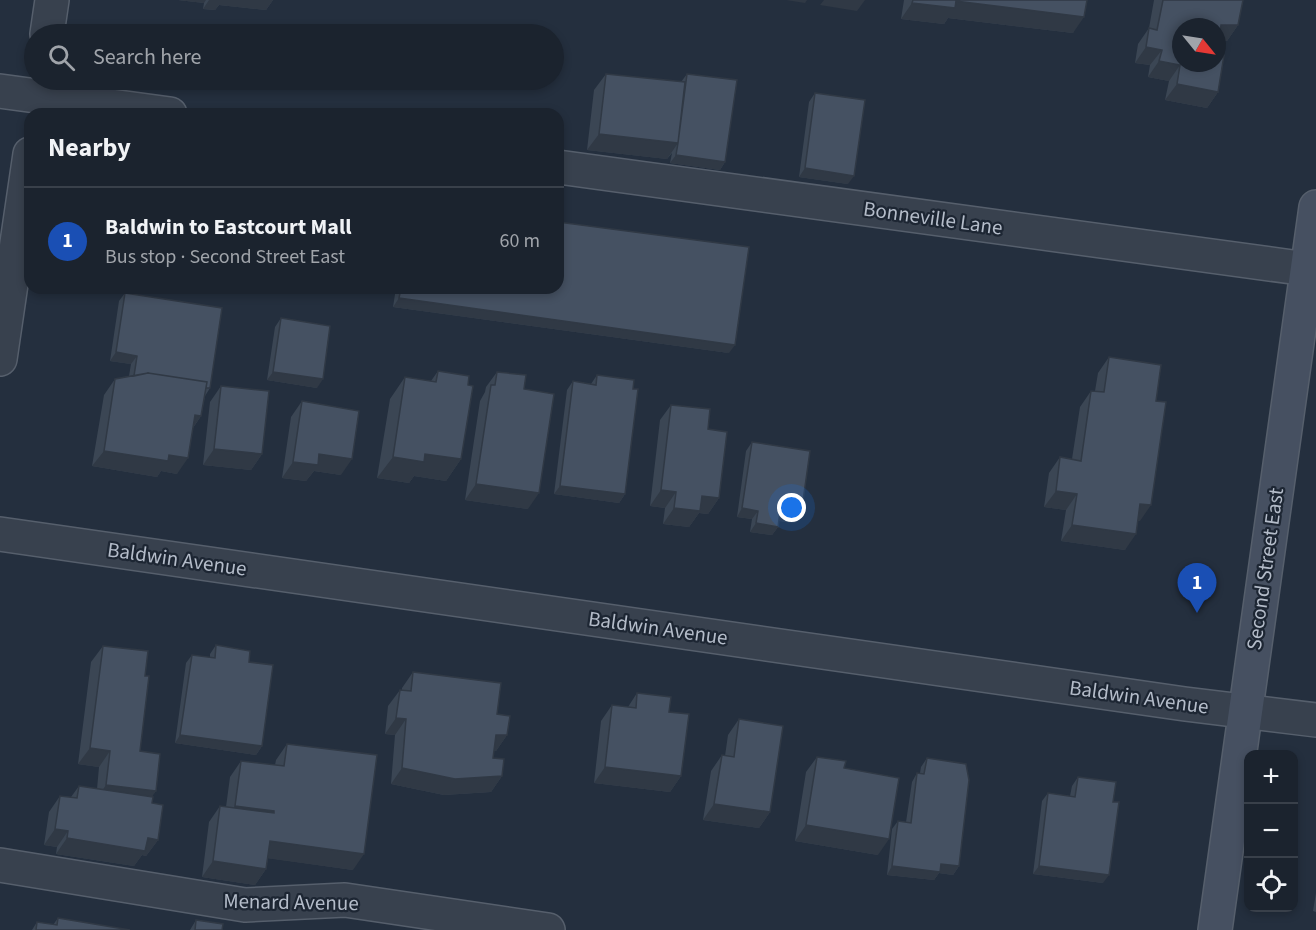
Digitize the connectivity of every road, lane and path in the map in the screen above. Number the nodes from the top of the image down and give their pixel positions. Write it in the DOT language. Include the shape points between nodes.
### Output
graph roads {
  1 [pos="52,0"];
  2 [pos="48,24"];
  3 [pos="0,91"];
  4 [pos="38,97"];
  5 [pos="123,108"];
  6 [pos="564,168"];
  7 [pos="24,195"];
  8 [pos="1316,207"];
  9 [pos="1307,269"];
  10 [pos="0,359"];
  11 [pos="0,534"];
  12 [pos="1245,711"];
  13 [pos="1316,720"];
  14 [pos="0,865"];
  15 [pos="548,930"];
  16 [pos="1215,930"];
  1 -- 2 [label="street"];
  3 -- 4 [label="street"];
  4 -- 5 [label="street"];
  6 -- 9 [label="street, Bonneville Lane"];
  7 -- 10 [label="street"];
  8 -- 9 [label="main road, Second Street East"];
  9 -- 12 [label="main road, Second Street East"];
  11 -- 12 [label="street, Baldwin Avenue"];
  12 -- 13 [label="street, Baldwin Avenue"];
  12 -- 16 [label="main road, Second Street East"];
  14 -- 15 [label="street, Menard Avenue" via="245,905 345,900"];
}
